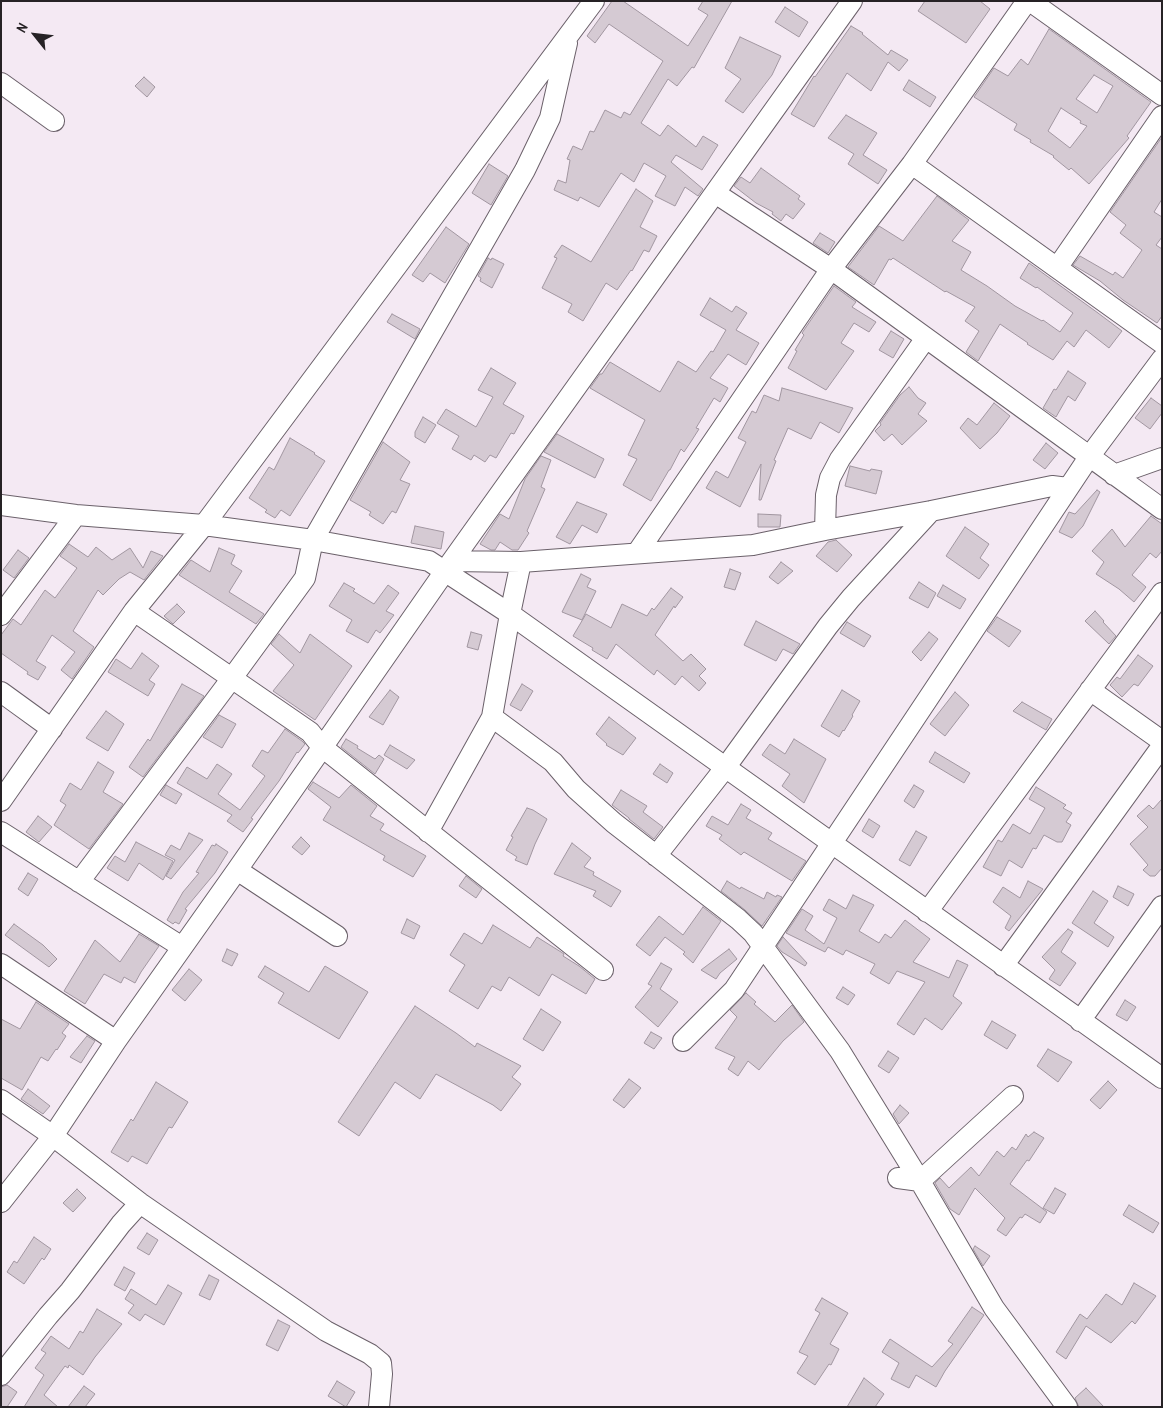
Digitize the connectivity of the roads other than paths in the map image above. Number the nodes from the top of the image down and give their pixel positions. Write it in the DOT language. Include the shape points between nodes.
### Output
graph roads {
  1 [pos="594,1"];
  2 [pos="852,1"];
  3 [pos="1029,1"];
  4 [pos="568,36"];
  5 [pos="1,83"];
  6 [pos="1162,96"];
  7 [pos="1162,116"];
  8 [pos="54,121"];
  9 [pos="912,164"];
  10 [pos="715,193"];
  11 [pos="1057,268"];
  12 [pos="831,269"];
  13 [pos="926,338"];
  14 [pos="1162,343"];
  15 [pos="1162,358"];
  16 [pos="1089,457"];
  17 [pos="1162,458"];
  18 [pos="1114,475"];
  19 [pos="1068,488"];
  20 [pos="1,505"];
  21 [pos="1162,509"];
  22 [pos="931,511"];
  23 [pos="76,514"];
  24 [pos="204,525"];
  25 [pos="825,530"];
  26 [pos="314,540"];
  27 [pos="637,553"];
  28 [pos="520,562"];
  29 [pos="448,566"];
  30 [pos="1162,593"];
  31 [pos="134,611"];
  32 [pos="510,614"];
  33 [pos="1,615"];
  34 [pos="232,678"];
  35 [pos="1090,690"];
  36 [pos="1,692"];
  37 [pos="492,717"];
  38 [pos="52,729"];
  39 [pos="1162,741"];
  40 [pos="1162,746"];
  41 [pos="322,747"];
  42 [pos="725,768"];
  43 [pos="1,801"];
  44 [pos="1,832"];
  45 [pos="428,832"];
  46 [pos="831,843"];
  47 [pos="656,856"];
  48 [pos="238,870"];
  49 [pos="79,882"];
  50 [pos="1162,906"];
  51 [pos="927,912"];
  52 [pos="337,936"];
  53 [pos="763,946"];
  54 [pos="182,947"];
  55 [pos="1,964"];
  56 [pos="1003,966"];
  57 [pos="602,970"];
  58 [pos="1080,1021"];
  59 [pos="116,1041"];
  60 [pos="683,1042"];
  61 [pos="1162,1078"];
  62 [pos="1013,1096"];
  63 [pos="1,1100"];
  64 [pos="54,1136"];
  65 [pos="898,1178"];
  66 [pos="920,1181"];
  67 [pos="1,1202"];
  68 [pos="140,1203"];
  69 [pos="1,1376"];
  70 [pos="379,1407"];
  71 [pos="1067,1407"];
  1 -- 4 [label="street"];
  2 -- 10 [label="street"];
  3 -- 6 [label="street"];
  3 -- 9 [label="street"];
  4 -- 24 [label="street"];
  4 -- 26 [label="street" via="550,118 525,170"];
  5 -- 8 [label="street"];
  7 -- 11 [label="street"];
  9 -- 11 [label="street"];
  9 -- 12 [label="street"];
  10 -- 12 [label="street"];
  10 -- 29 [label="street"];
  11 -- 14 [label="street"];
  12 -- 13 [label="street"];
  12 -- 27 [label="street"];
  13 -- 16 [label="street"];
  13 -- 25 [label="street" via="830,478"];
  15 -- 16 [label="street"];
  16 -- 18 [label="street"];
  16 -- 19 [label="street"];
  17 -- 18 [label="street"];
  18 -- 21 [label="street"];
  19 -- 22 [label="street" via="1052,486"];
  19 -- 46 [label="street"];
  20 -- 23 [label="street"];
  22 -- 25 [label="street"];
  22 -- 42 [label="street" via="828,626"];
  23 -- 24 [label="street"];
  23 -- 33 [label="street"];
  24 -- 26 [label="street"];
  24 -- 31 [label="street"];
  25 -- 27 [label="street" via="753,545"];
  26 -- 29 [label="street"];
  26 -- 34 [label="street" via="305,578"];
  27 -- 28 [label="street"];
  28 -- 29 [label="street"];
  28 -- 32 [label="street"];
  29 -- 32 [label="street"];
  29 -- 41 [label="street"];
  30 -- 35 [label="street"];
  31 -- 34 [label="street"];
  31 -- 38 [label="street"];
  32 -- 37 [label="street"];
  32 -- 42 [label="street"];
  34 -- 41 [label="street" via="310,732"];
  34 -- 49 [label="street"];
  35 -- 39 [label="street"];
  35 -- 51 [label="street"];
  36 -- 38 [label="street"];
  37 -- 45 [label="street"];
  37 -- 47 [label="street" via="552,762 591,803"];
  38 -- 43 [label="street"];
  40 -- 56 [label="street"];
  41 -- 45 [label="street"];
  41 -- 48 [label="street"];
  42 -- 46 [label="street"];
  42 -- 47 [label="street"];
  44 -- 49 [label="street"];
  45 -- 57 [label="street"];
  46 -- 51 [label="street"];
  46 -- 53 [label="street"];
  47 -- 53 [label="street" via="738,919"];
  48 -- 52 [label="street"];
  48 -- 54 [label="street"];
  49 -- 54 [label="street"];
  50 -- 58 [label="street"];
  51 -- 56 [label="street"];
  53 -- 60 [label="street" via="734,990"];
  53 -- 66 [label="street" via="840,1051"];
  54 -- 59 [label="street"];
  55 -- 59 [label="street"];
  56 -- 58 [label="street"];
  58 -- 61 [label="street"];
  59 -- 64 [label="street"];
  62 -- 66 [label="street"];
  63 -- 64 [label="street"];
  64 -- 67 [label="street"];
  64 -- 68 [label="street"];
  65 -- 66 [label="street"];
  66 -- 71 [label="street" via="994,1308"];
  68 -- 69 [label="street"];
  68 -- 70 [label="street" via="326,1331 381,1363"];
}
